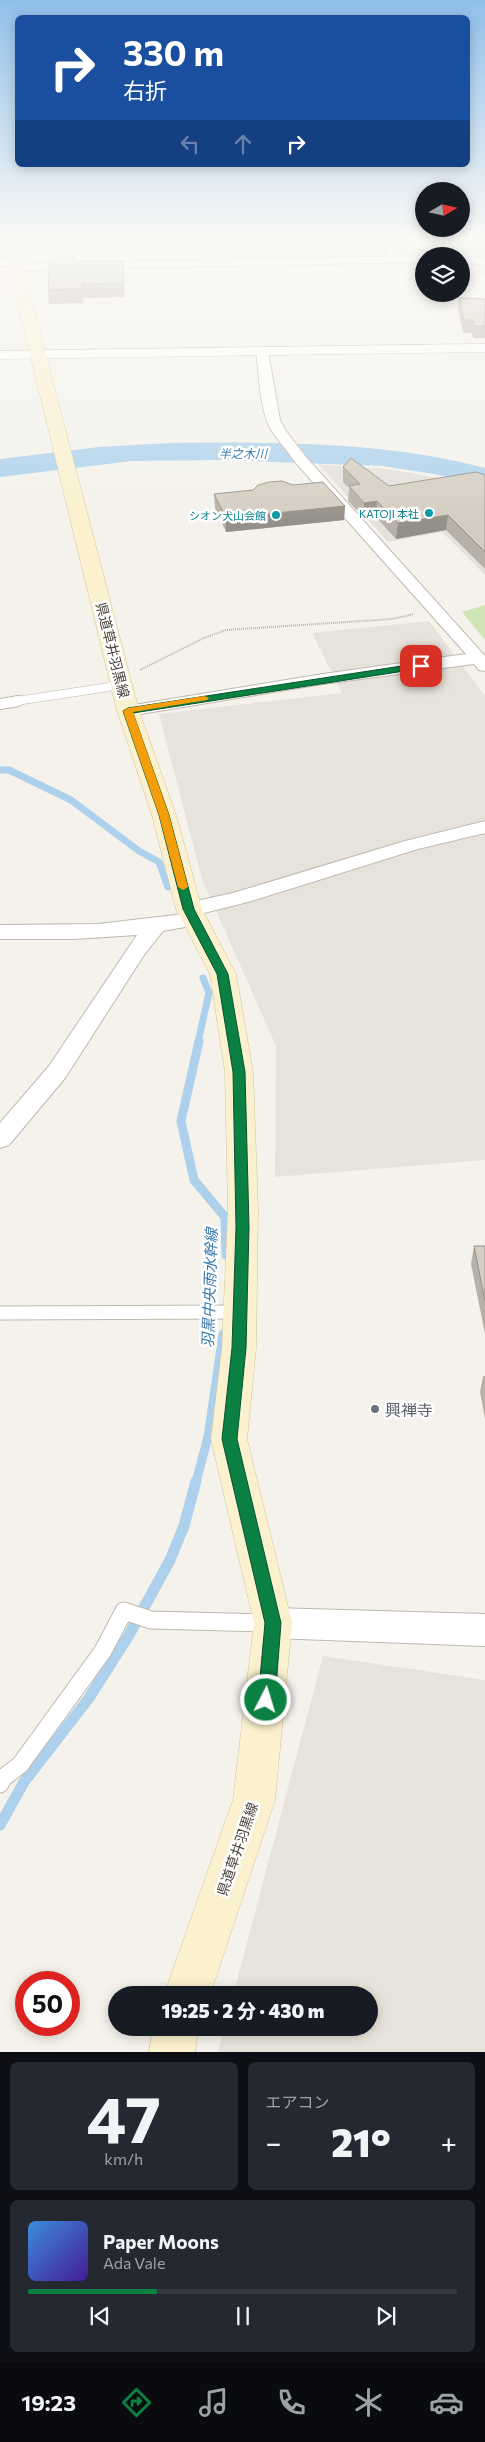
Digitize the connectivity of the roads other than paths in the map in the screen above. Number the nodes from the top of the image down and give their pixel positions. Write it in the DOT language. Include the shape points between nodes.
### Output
graph roads {
  1 [pos="34,334"];
  2 [pos="485,348"];
  3 [pos="262,352"];
  4 [pos="39,354"];
  5 [pos="0,356"];
  6 [pos="481,662"];
  7 [pos="126,689"];
  8 [pos="0,704"];
  9 [pos="485,827"];
  10 [pos="191,914"];
  11 [pos="155,928"];
  12 [pos="0,932"];
  13 [pos="0,1139"];
  14 [pos="240,1312"];
  15 [pos="0,1313"];
  16 [pos="273,1623"];
  17 [pos="485,1630"];
  18 [pos="1,1780"];
  19 [pos="190,1986"];
  20 [pos="175,2036"];
  21 [pos="172,2052"];
  1 -- 4 [label="main road, 県道草井羽黒線"];
  2 -- 3 [label="street"];
  3 -- 4 [label="street"];
  3 -- 6 [label="street" via="278,430"];
  4 -- 5 [label="street"];
  4 -- 7 [label="main road, 県道草井羽黒線"];
  6 -- 7 [label="street" via="323,680"];
  7 -- 8 [label="lane" via="109,687"];
  7 -- 10 [label="main road, 県道草井羽黒線"];
  9 -- 10 [label="street" via="356,862"];
  10 -- 11 [label="street"];
  10 -- 14 [label="main road, 県道草井羽黒線" via="223,974 239,1072"];
  11 -- 12 [label="street"];
  11 -- 13 [label="street" via="136,950 57,1072"];
  14 -- 15 [label="lane"];
  14 -- 16 [label="main road, 県道草井羽黒線" via="229,1439"];
  16 -- 17 [label="street"];
  16 -- 18 [label="lane" via="151,1620 124,1611 103,1651 34,1747 20,1765"];
  16 -- 19 [label="main road, 県道草井羽黒線" via="254,1800"];
  20 -- 21 [label="main road"];
}
